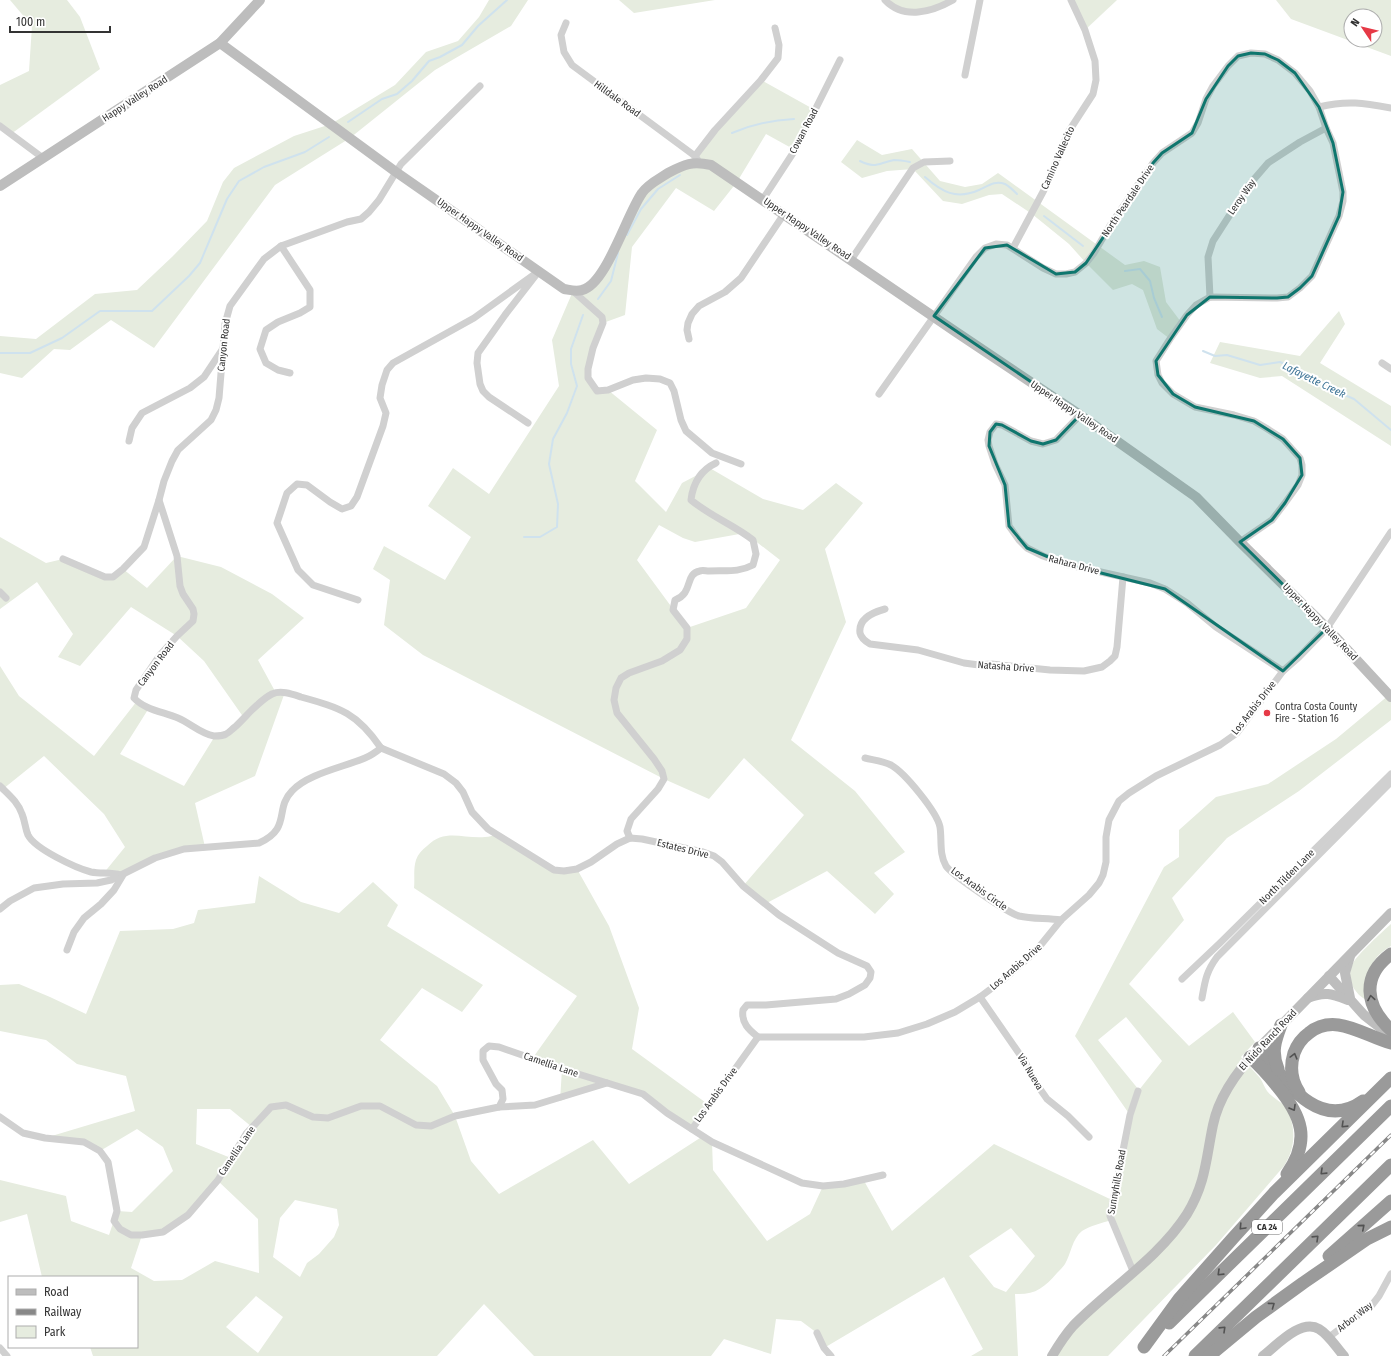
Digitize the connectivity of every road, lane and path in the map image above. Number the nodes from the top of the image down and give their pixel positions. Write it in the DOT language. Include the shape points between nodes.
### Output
graph roads {
  1 [pos="260,0"];
  2 [pos="885,0"];
  3 [pos="953,0"];
  4 [pos="980,0"];
  5 [pos="1071,0"];
  6 [pos="566,23"];
  7 [pos="774,28"];
  8 [pos="220,43"];
  9 [pos="840,60"];
  10 [pos="965,75"];
  11 [pos="480,86"];
  12 [pos="1319,107"];
  13 [pos="1391,108"];
  14 [pos="0,126"];
  15 [pos="1326,128"];
  16 [pos="42,158"];
  17 [pos="697,159"];
  18 [pos="950,161"];
  19 [pos="396,172"];
  20 [pos="0,186"];
  21 [pos="763,199"];
  22 [pos="784,214"];
  23 [pos="281,246"];
  24 [pos="1013,248"];
  25 [pos="852,260"];
  26 [pos="539,271"];
  27 [pos="572,291"];
  28 [pos="1210,298"];
  29 [pos="934,316"];
  30 [pos="689,340"];
  31 [pos="223,348"];
  32 [pos="1382,363"];
  33 [pos="1391,369"];
  34 [pos="290,373"];
  35 [pos="879,394"];
  36 [pos="1080,415"];
  37 [pos="528,423"];
  38 [pos="129,441"];
  39 [pos="716,463"];
  40 [pos="741,464"];
  41 [pos="159,500"];
  42 [pos="1391,532"];
  43 [pos="1240,542"];
  44 [pos="63,558"];
  45 [pos="1123,577"];
  46 [pos="0,592"];
  47 [pos="6,598"];
  48 [pos="358,600"];
  49 [pos="886,609"];
  50 [pos="1328,628"];
  51 [pos="1283,671"];
  52 [pos="1391,697"];
  53 [pos="381,748"];
  54 [pos="865,758"];
  55 [pos="1391,774"];
  56 [pos="1391,782"];
  57 [pos="0,786"];
  58 [pos="630,838"];
  59 [pos="122,875"];
  60 [pos="0,909"];
  61 [pos="1391,912"];
  62 [pos="1061,920"];
  63 [pos="67,950"];
  64 [pos="1352,952"];
  65 [pos="1391,954"];
  66 [pos="1329,976"];
  67 [pos="1182,979"];
  68 [pos="980,998"];
  69 [pos="1202,998"];
  70 [pos="1306,999"];
  71 [pos="1350,1000"];
  72 [pos="1281,1025"];
  73 [pos="1391,1030"];
  74 [pos="1391,1036"];
  75 [pos="758,1037"];
  76 [pos="1391,1043"];
  77 [pos="1259,1048"];
  78 [pos="1250,1058"];
  79 [pos="1281,1076"];
  80 [pos="1391,1077"];
  81 [pos="607,1083"];
  82 [pos="1138,1090"];
  83 [pos="1310,1103"];
  84 [pos="1391,1106"];
  85 [pos="499,1107"];
  86 [pos="0,1117"];
  87 [pos="692,1129"];
  88 [pos="1089,1137"];
  89 [pos="1391,1165"];
  90 [pos="884,1175"];
  91 [pos="1274,1194"];
  92 [pos="1391,1201"];
  93 [pos="1391,1226"];
  94 [pos="1133,1272"];
  95 [pos="1391,1274"];
  96 [pos="1303,1283"];
  97 [pos="817,1333"];
  98 [pos="1329,1338"];
  99 [pos="0,1348"];
  100 [pos="1139,1352"];
  101 [pos="7,1356"];
  102 [pos="831,1356"];
  103 [pos="1052,1356"];
  104 [pos="1195,1356"];
  105 [pos="1209,1356"];
  106 [pos="1263,1356"];
  107 [pos="1344,1356"];
  1 -- 8 [label="street, Happy Valley Road"];
  2 -- 3 [label="street" via="901,10 912,13 926,12"];
  4 -- 10 [label="street"];
  5 -- 24 [label="street, Camino Vallecito" via="1096,61 1093,94 1069,131 1044,190"];
  6 -- 17 [label="street, Hilldale Road" via="561,35 564,52 572,65"];
  7 -- 17 [label="street" via="779,45 778,58 715,130"];
  8 -- 16 [label="street, Happy Valley Road"];
  8 -- 19 [label="street, Upper Happy Valley Road"];
  9 -- 21 [label="street, Cowan Road" via="795,150"];
  11 -- 19 [label="street, Canyon Road" via="409,155"];
  12 -- 13 [label="street" via="1344,102"];
  12 -- 15 [label="street, North Peardale Drive"];
  12 -- 24 [label="street, North Peardale Drive" via="1294,73 1278,60 1265,54 1251,53 1238,56 1213,86 1192,133 1162,153 1153,163 1086,263 1075,272 1056,274"];
  14 -- 16 [label="street"];
  15 -- 28 [label="street, Leroy Way" via="1268,164 1249,185 1213,241 1208,257"];
  15 -- 28 [label="street, North Peardale Drive" via="1333,143 1343,202 1312,276 1288,296"];
  16 -- 20 [label="street, Happy Valley Road"];
  17 -- 21 [label="street, Upper Happy Valley Road" via="711,164"];
  17 -- 27 [label="street" via="648,186 631,212 605,268 594,283 583,290"];
  18 -- 25 [label="street" via="924,162 913,168"];
  19 -- 23 [label="street, Canyon Road" via="379,200 361,219"];
  19 -- 26 [label="street, Upper Happy Valley Road"];
  21 -- 22 [label="street, Upper Happy Valley Road"];
  22 -- 25 [label="street, Upper Happy Valley Road"];
  22 -- 30 [label="street" via="741,278 725,292 699,306 692,314 687,330"];
  23 -- 31 [label="street, Canyon Road" via="264,259 230,306"];
  23 -- 34 [label="street" via="310,290 310,307 266,330 260,349 266,362 278,370"];
  24 -- 29 [label="street, North Peardale Drive" via="996,244 985,248"];
  25 -- 29 [label="street, Upper Happy Valley Road"];
  26 -- 27 [label="street, Upper Happy Valley Road" via="564,289"];
  26 -- 37 [label="street" via="478,353 477,363 483,391"];
  26 -- 48 [label="street" via="474,318 393,364 387,370 380,398 386,413 384,426 357,497 351,506 342,509 307,485 297,484 287,494 276,523 298,570 313,585"];
  27 -- 40 [label="street" via="602,317 603,323 588,369 588,378 597,391 646,378 660,379 670,384 674,390 680,420 686,431 712,453"];
  28 -- 43 [label="street" via="1196,305 1187,315 1156,361 1162,383 1173,394 1195,407 1234,415 1266,428 1282,439 1300,458 1302,465 1298,486 1272,520"];
  29 -- 35 [label="street, North Peardale Drive"];
  29 -- 36 [label="street, Upper Happy Valley Road"];
  31 -- 38 [label="street" via="204,377 190,388 142,413 132,428"];
  31 -- 41 [label="street, Canyon Road" via="216,410 211,420 178,450 164,481"];
  32 -- 33 [label="street"];
  36 -- 43 [label="street, Upper Happy Valley Road" via="1196,496"];
  36 -- 45 [label="street, Rahara Drive" via="1056,440 1043,444 1031,442 1002,425 996,424 990,432 989,446 1005,486 1009,526 1027,548 1043,556 1065,564"];
  39 -- 58 [label="street" via="701,473 692,490 691,500 745,533 753,540 756,554 752,565 744,569 700,571 692,574 683,598 675,600 673,610 687,628 687,639 680,650 662,661 629,673 621,678 616,688 616,713 654,759 664,779 631,819 627,831"];
  41 -- 44 [label="street" via="144,547 113,577 105,577"];
  41 -- 53 [label="street, Canyon Road" via="177,556 180,586 194,614 193,620 160,655 136,690 134,698 149,708 179,718 215,736 226,734 271,694 285,692 341,709 361,723"];
  42 -- 50 [label="street, Los Arabis Drive"];
  43 -- 50 [label="street, Upper Happy Valley Road"];
  45 -- 49 [label="street, Natasha Drive" via="1115,656 1102,666 1084,671 979,665 918,650 870,644 860,636 860,627 864,619 871,614"];
  45 -- 51 [label="street, Rahara Drive" via="1165,589 1188,602 1216,627"];
  46 -- 47 [label="street"];
  50 -- 51 [label="street, Los Arabis Drive"];
  50 -- 52 [label="street, Upper Happy Valley Road"];
  51 -- 62 [label="street, Los Arabis Drive" via="1236,733 1220,745 1156,776 1119,802 1109,820 1103,875 1089,895"];
  53 -- 58 [label="street" via="444,774 456,782 472,812 488,829 554,870 577,869"];
  53 -- 59 [label="street" via="367,757 302,783 291,791 285,800 279,825 267,840 259,843 184,849 155,858"];
  54 -- 62 [label="street, Los Arabis Circle" via="893,766 914,787 940,826 941,850 946,866 959,878 1018,916"];
  55 -- 67 [label="street, North Tilden Lane"];
  56 -- 69 [label="street" via="1217,957 1206,977"];
  57 -- 59 [label="street" via="18,804 29,837 34,842 52,855 90,871"];
  58 -- 75 [label="street, Estates Drive" via="714,856 743,886 779,915 838,953 867,966 871,972 865,985 836,999 748,1005 743,1010 743,1021"];
  59 -- 60 [label="street" via="97,883 34,888"];
  59 -- 63 [label="street" via="114,890 84,918 74,932"];
  61 -- 64 [label="street, El Nido Ranch Road"];
  62 -- 68 [label="street, Los Arabis Drive" via="1035,952"];
  64 -- 66 [label="street, El Nido Ranch Road"];
  64 -- 71 [label="street" via="1345,973"];
  73 -- 65 [label="highway, one-way" via="1374,1009 1370,992 1375,970"];
  66 -- 70 [label="street, El Nido Ranch Road"];
  66 -- 71 [label="street"];
  68 -- 75 [label="street, Los Arabis Drive" via="927,1024 898,1033 864,1037"];
  68 -- 88 [label="street, Via Nueva" via="1025,1062 1047,1099"];
  70 -- 71 [label="street" via="1328,993"];
  70 -- 72 [label="street, El Nido Ranch Road"];
  71 -- 74 [label="street" via="1368,1019"];
  72 -- 77 [label="street, El Nido Ranch Road"];
  72 -- 79 [label="highway" via="1276,1039 1274,1060"];
  75 -- 87 [label="street, Los Arabis Drive"];
  83 -- 76 [label="highway, one-way" via="1297,1089 1292,1070 1292,1060 1297,1048 1310,1032 1326,1025 1340,1025"];
  77 -- 78 [label="street, El Nido Ranch Road"];
  77 -- 79 [label="highway"];
  78 -- 91 [label="highway, one-way" via="1288,1100 1300,1126 1301,1140 1297,1157"];
  78 -- 94 [label="street, El Nido Ranch Road" via="1233,1079 1217,1108 1204,1175 1187,1214 1158,1250"];
  79 -- 83 [label="highway" via="1294,1091"];
  80 -- 83 [label="highway" via="1364,1100 1348,1109 1329,1110"];
  80 -- 91 [label="highway, one-way"];
  81 -- 85 [label="street" via="535,1105"];
  81 -- 85 [label="street, Camellia Lane" via="499,1047 489,1046 483,1051 483,1060 502,1090 503,1099"];
  81 -- 87 [label="street, Camellia Lane" via="643,1094"];
  82 -- 94 [label="street, Sunnyhills Road" via="1130,1115 1110,1216"];
  84 -- 100 [label="highway, CA 24, one-way"];
  85 -- 86 [label="street, Camellia Lane" via="455,1116 431,1126 416,1125 380,1106 361,1106 328,1118 313,1117 286,1104 271,1107 246,1134 218,1180 188,1215 164,1232 142,1235 131,1235 120,1230 114,1221 117,1211 108,1162 100,1151 84,1142 23,1133"];
  87 -- 90 [label="street, Los Arabis Drive" via="712,1142 802,1183 823,1186 844,1184"];
  104 -- 89 [label="highway, one-way"];
  91 -- 100 [label="highway, one-way" via="1193,1282"];
  96 -- 92 [label="highway, one-way" via="1317,1266"];
  93 -- 96 [label="highway" via="1367,1239"];
  94 -- 103 [label="street, El Nido Ranch Road" via="1071,1328"];
  95 -- 98 [label="street, Arbor Way" via="1372,1305"];
  105 -- 96 [label="highway, one-way"];
  97 -- 102 [label="street"];
  98 -- 106 [label="street" via="1318,1328 1302,1327"];
  98 -- 107 [label="street"];
  99 -- 101 [label="street"];
}
